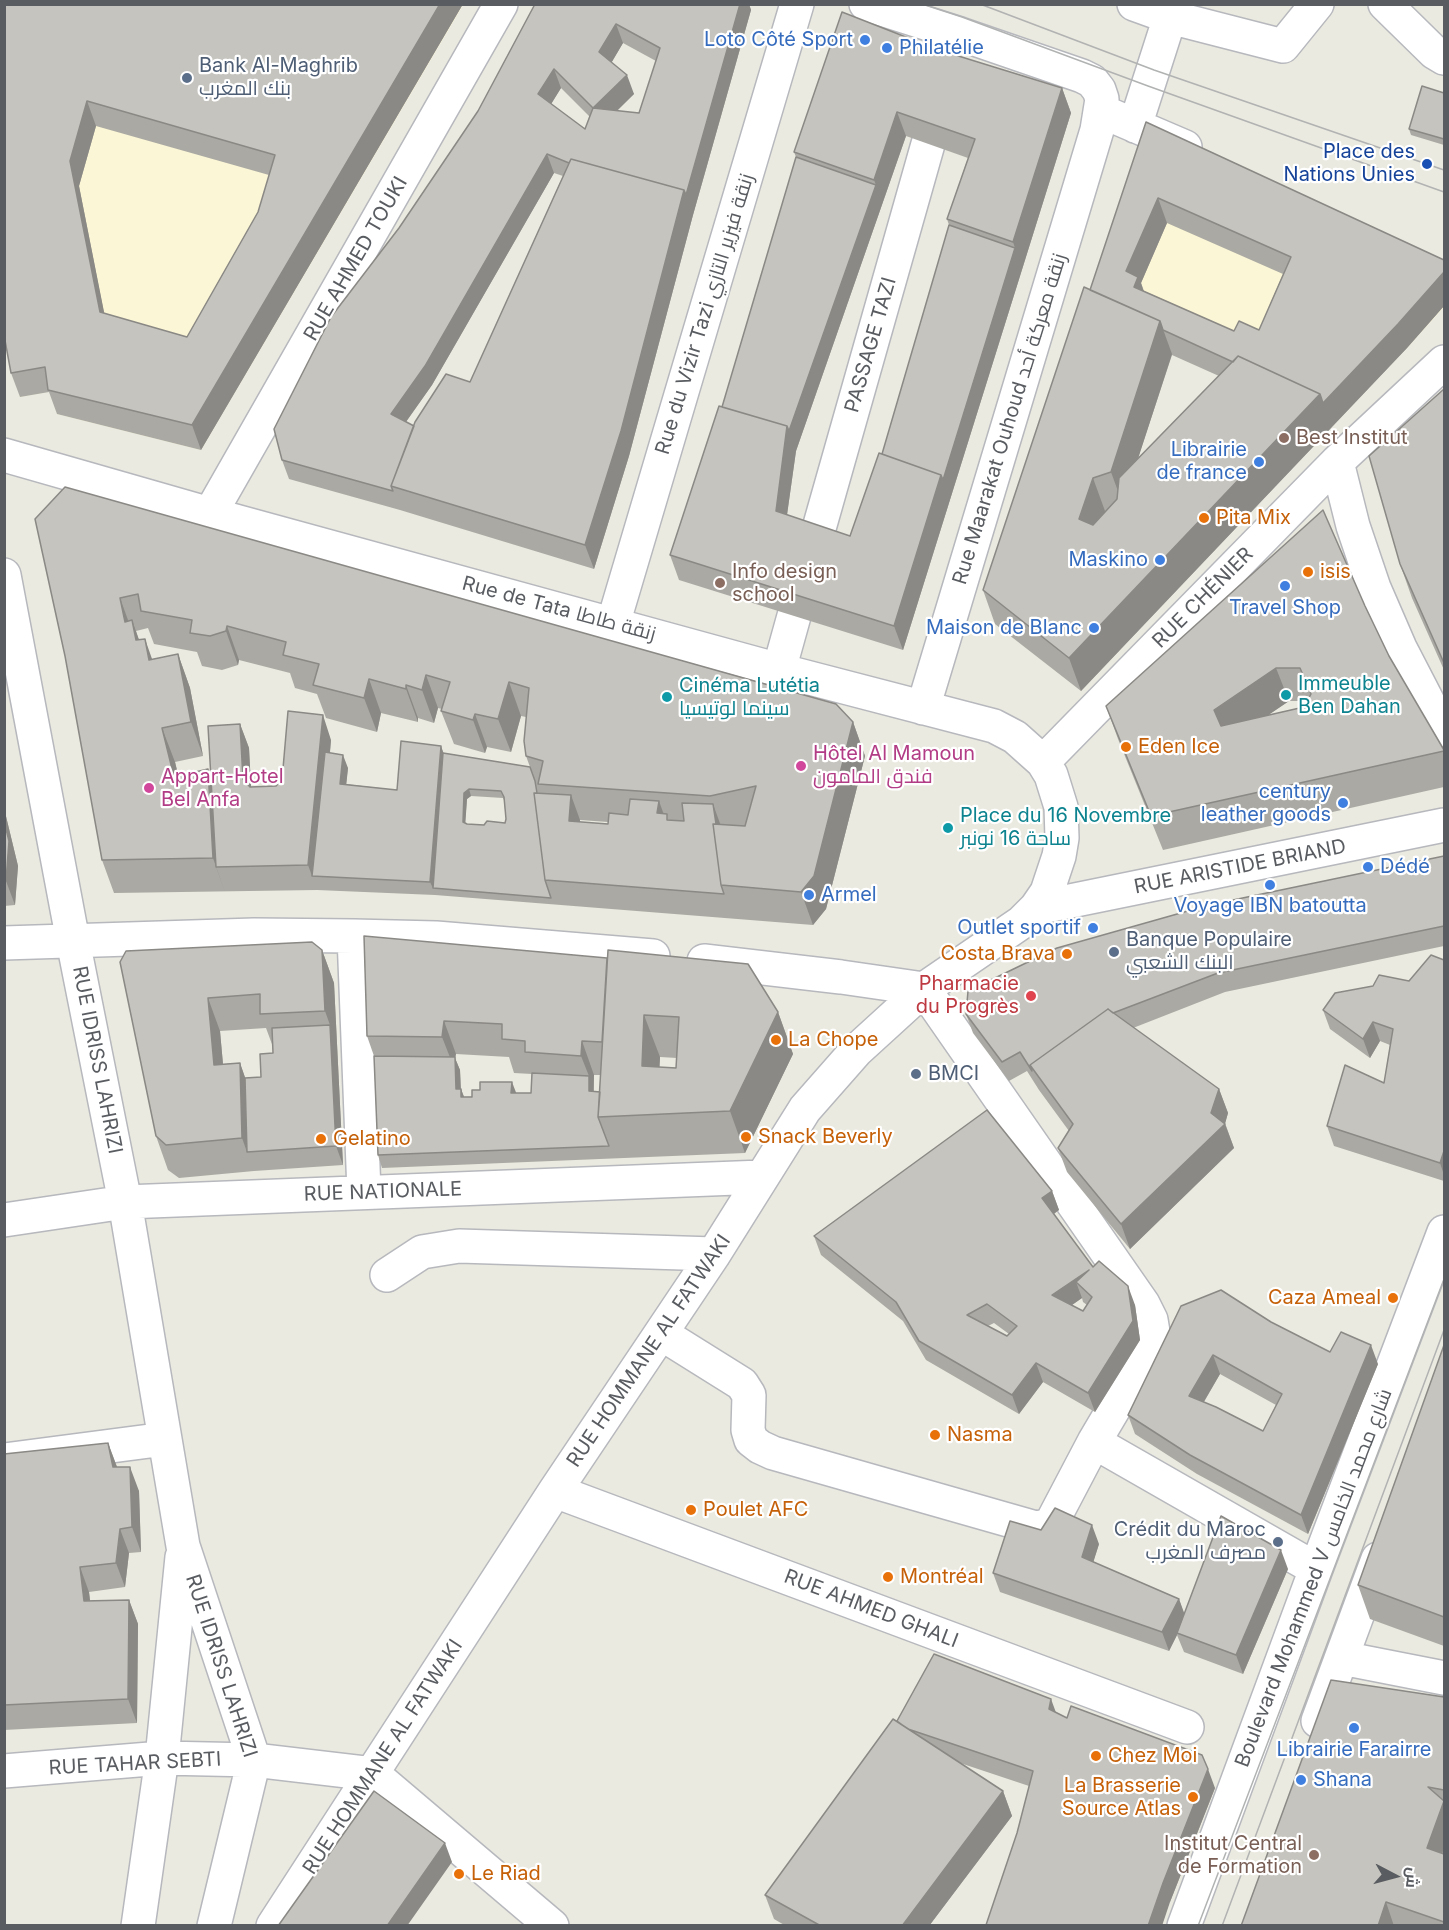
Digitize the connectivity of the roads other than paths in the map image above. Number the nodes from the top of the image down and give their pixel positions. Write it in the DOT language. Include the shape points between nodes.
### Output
graph roads {
  1 [pos="501,4"];
  2 [pos="797,4"];
  3 [pos="866,4"];
  4 [pos="1134,4"];
  5 [pos="1317,4"];
  6 [pos="1385,4"];
  7 [pos="1170,17"];
  8 [pos="960,34"];
  9 [pos="1444,58"];
  10 [pos="951,64"];
  11 [pos="1099,120"];
  12 [pos="1135,126"];
  13 [pos="928,144"];
  14 [pos="1209,157"];
  15 [pos="1444,362"];
  16 [pos="4,455"];
  17 [pos="1337,462"];
  18 [pos="210,514"];
  19 [pos="814,546"];
  20 [pos="4,575"];
  21 [pos="794,616"];
  22 [pos="613,624"];
  23 [pos="778,670"];
  24 [pos="923,708"];
  25 [pos="1444,730"];
  26 [pos="1042,762"];
  27 [pos="1062,822"];
  28 [pos="1444,825"];
  29 [pos="1036,908"];
  30 [pos="354,936"];
  31 [pos="73,941"];
  32 [pos="4,943"];
  33 [pos="924,989"];
  34 [pos="762,1177"];
  35 [pos="364,1192"];
  36 [pos="125,1202"];
  37 [pos="4,1220"];
  38 [pos="1444,1232"];
  39 [pos="714,1254"];
  40 [pos="387,1275"];
  41 [pos="662,1334"];
  42 [pos="165,1439"];
  43 [pos="1094,1442"];
  44 [pos="4,1460"];
  45 [pos="555,1491"];
  46 [pos="1387,1535"];
  47 [pos="183,1546"];
  48 [pos="1316,1569"];
  49 [pos="1342,1658"];
  50 [pos="1444,1678"];
  51 [pos="1187,1727"];
  52 [pos="1309,1747"];
  53 [pos="162,1758"];
  54 [pos="254,1760"];
  55 [pos="4,1771"];
  56 [pos="373,1774"];
  57 [pos="138,1926"];
  58 [pos="214,1926"];
  59 [pos="273,1926"];
  60 [pos="552,1926"];
  61 [pos="1184,1926"];
  1 -- 18 [label="street, RUE AHMED TOUKI"];
  2 -- 22 [label="street, Rue du Vizir Tazi زنقة فيزير التازي"];
  3 -- 8 [label="street"];
  4 -- 7 [label="street"];
  5 -- 7 [label="street" via="1282,46"];
  6 -- 9 [label="street"];
  7 -- 12 [label="street"];
  8 -- 10 [label="street"];
  8 -- 11 [label="street" via="1092,81 1102,99"];
  11 -- 12 [label="street"];
  11 -- 24 [label="street, Rue Maarakat Ouhoud زنقة معركة أحد"];
  12 -- 14 [label="street"];
  13 -- 19 [label="street, PASSAGE TAZI"];
  15 -- 17 [label="street, RUE CHÉNIER"];
  16 -- 18 [label="street, Rue de Tata زنقة طاطا"];
  17 -- 25 [label="street" via="1374,588 1400,648"];
  17 -- 26 [label="street, RUE CHÉNIER"];
  18 -- 22 [label="street, Rue de Tata زنقة طاطا"];
  20 -- 31 [label="street, RUE IDRISS LAHRIZI"];
  21 -- 23 [label="street"];
  22 -- 23 [label="street, Rue de Tata زنقة طاطا"];
  23 -- 24 [label="street, Rue de Tata زنقة طاطا"];
  24 -- 26 [label="street, Rue de Tata زنقة طاطا" via="994,726 1015,737"];
  26 -- 27 [label="street, Rue de Tata زنقة طاطا" via="1057,789"];
  27 -- 29 [label="street, RUE HOMMANE AL FATWAKI" via="1054,875"];
  28 -- 29 [label="street, RUE ARISTIDE BRIAND"];
  29 -- 33 [label="street, RUE HOMMANE AL FATWAKI" via="1022,922"];
  30 -- 31 [label="street"];
  30 -- 33 [label="street" via="436,938 728,963"];
  30 -- 35 [label="street"];
  31 -- 32 [label="street"];
  31 -- 36 [label="street, RUE IDRISS LAHRIZI"];
  33 -- 34 [label="street, RUE HOMMANE AL FATWAKI" via="856,1051 805,1109"];
  33 -- 43 [label="street" via="1151,1320 1154,1332 1149,1349"];
  34 -- 35 [label="street, RUE NATIONALE"];
  34 -- 39 [label="street, RUE HOMMANE AL FATWAKI"];
  35 -- 36 [label="street, RUE NATIONALE"];
  36 -- 37 [label="street, RUE NATIONALE"];
  36 -- 42 [label="street, RUE IDRISS LAHRIZI"];
  38 -- 48 [label="street, Boulevard Mohammed V شارع محمد الخامس"];
  39 -- 40 [label="street" via="459,1246 422,1252"];
  39 -- 41 [label="street, RUE HOMMANE AL FATWAKI"];
  41 -- 43 [label="street" via="742,1384 749,1395 748,1430 751,1440 760,1447 1036,1528 1052,1522"];
  41 -- 45 [label="street, RUE HOMMANE AL FATWAKI"];
  42 -- 44 [label="street"];
  42 -- 47 [label="street, RUE IDRISS LAHRIZI"];
  43 -- 48 [label="street"];
  45 -- 51 [label="street, RUE AHMED GHALI"];
  45 -- 56 [label="street, RUE HOMMANE AL FATWAKI"];
  46 -- 49 [label="street"];
  47 -- 53 [label="street, RUE IDRISS LAHRIZI"];
  47 -- 54 [label="street, RUE IDRISS LAHRIZI"];
  48 -- 61 [label="street, Boulevard Mohammed V شارع محمد الخامس"];
  49 -- 50 [label="street"];
  49 -- 52 [label="street"];
  53 -- 54 [label="street, RUE TAHAR SEBTI"];
  53 -- 55 [label="street, RUE TAHAR SEBTI"];
  53 -- 57 [label="street, RUE IDRISS LAHRIZI"];
  54 -- 56 [label="street, RUE TAHAR SEBTI"];
  54 -- 58 [label="street, RUE IDRISS LAHRIZI"];
  56 -- 59 [label="street, RUE HOMMANE AL FATWAKI"];
  56 -- 60 [label="street"];
}
